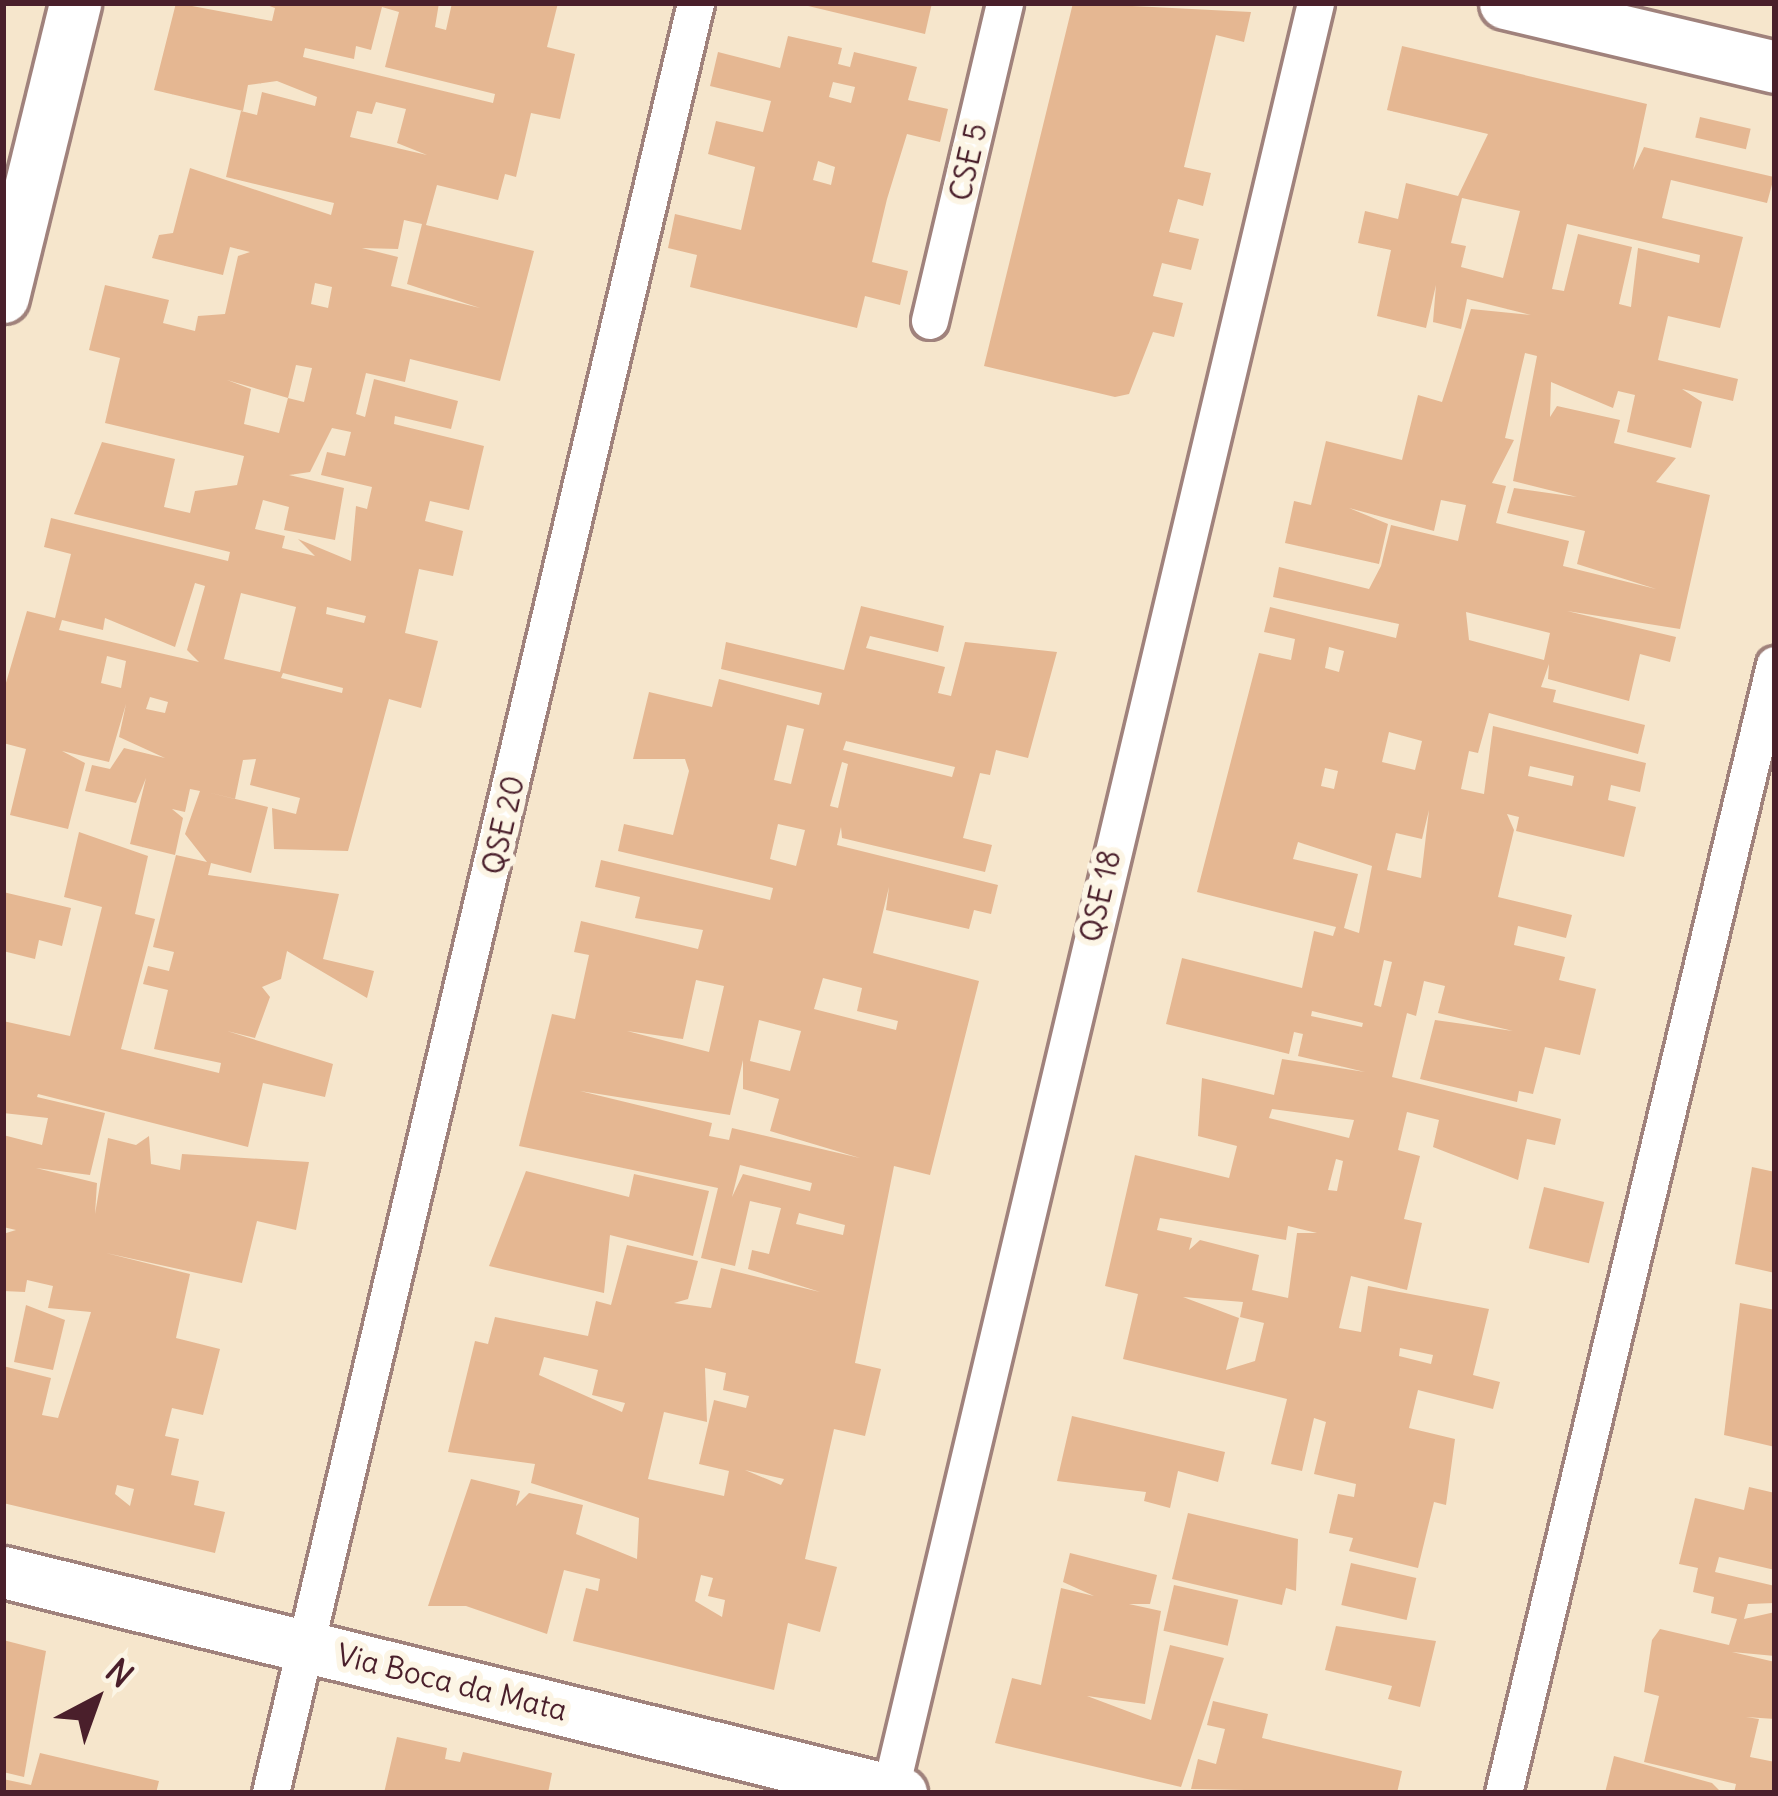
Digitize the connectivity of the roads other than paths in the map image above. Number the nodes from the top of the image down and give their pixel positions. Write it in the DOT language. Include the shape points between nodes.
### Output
graph roads {
  1 [pos="75,3"];
  2 [pos="696,3"];
  3 [pos="1006,3"];
  4 [pos="1316,3"];
  5 [pos="1505,3"];
  6 [pos="1775,67"];
  7 [pos="3,297"];
  8 [pos="930,321"];
  9 [pos="1775,665"];
  10 [pos="3,1572"];
  11 [pos="306,1646"];
  12 [pos="894,1792"];
  13 [pos="271,1793"];
  14 [pos="1504,1793"];
  1 -- 7 [label="street"];
  2 -- 11 [label="street, QSE 20"];
  3 -- 8 [label="street, CSE 5"];
  4 -- 12 [label="street, QSE 18"];
  5 -- 6 [label="street"];
  9 -- 14 [label="street"];
  10 -- 11 [label="street, Via Boca da Mata"];
  11 -- 12 [label="street, Via Boca da Mata"];
  11 -- 13 [label="street, QSE 20"];
}
